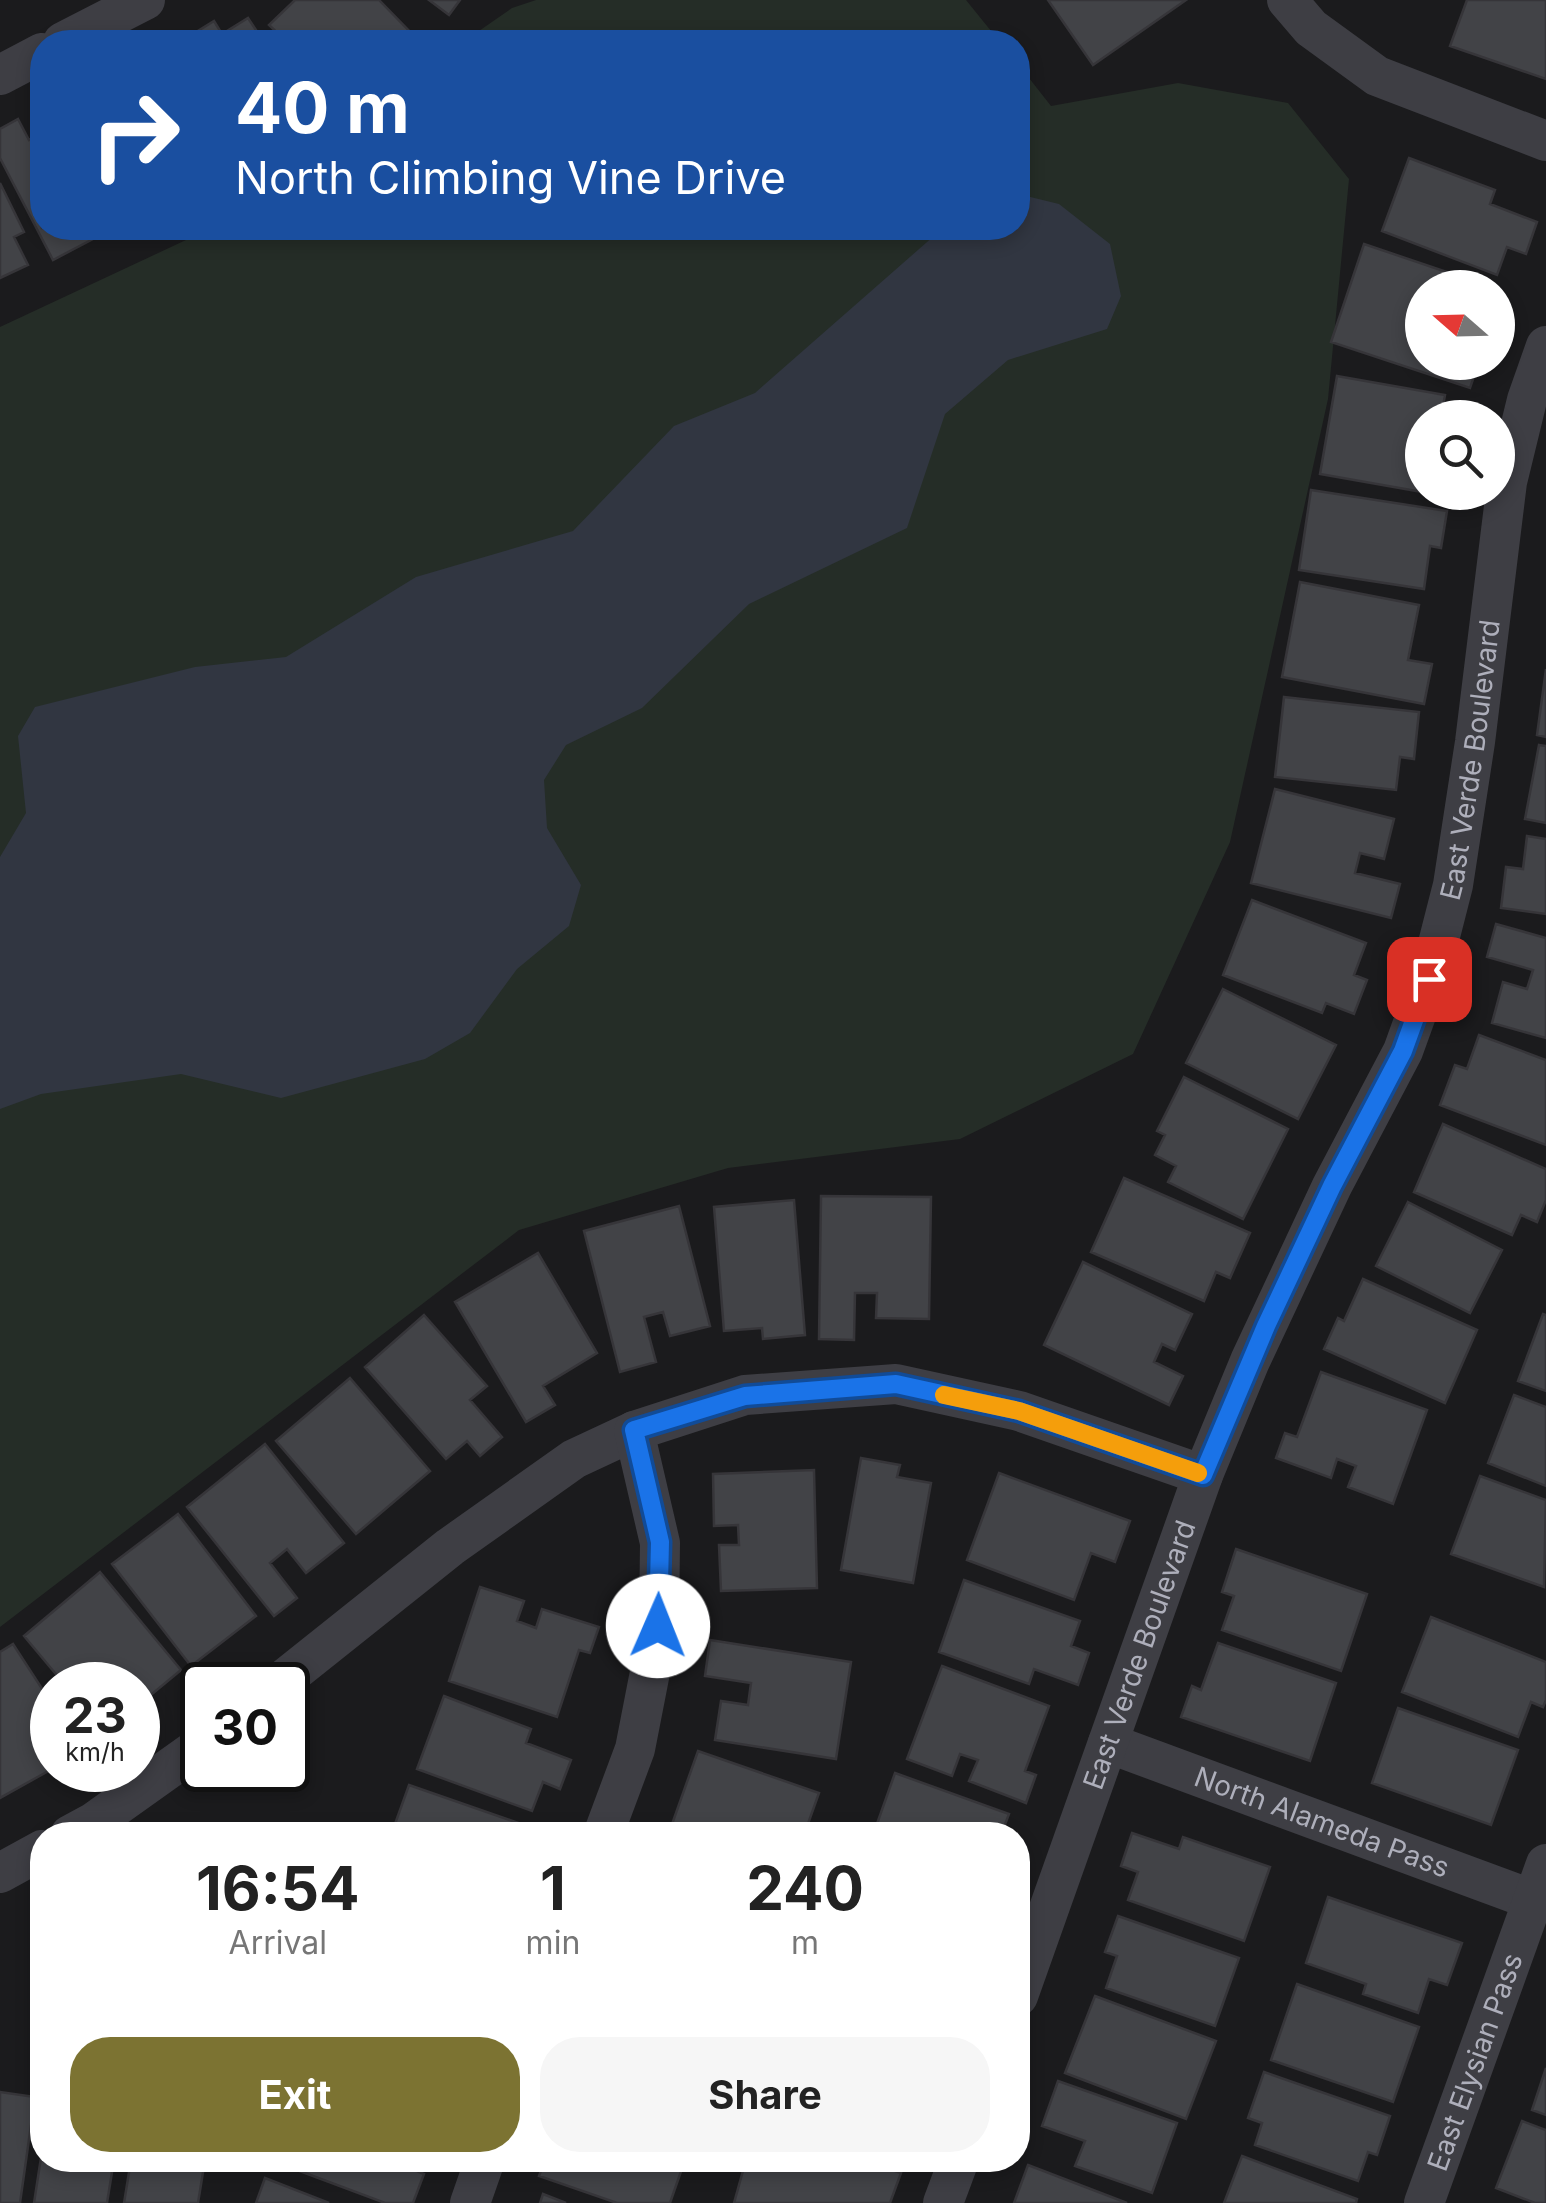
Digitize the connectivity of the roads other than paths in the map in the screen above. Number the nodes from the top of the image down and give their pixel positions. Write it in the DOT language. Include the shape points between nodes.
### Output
graph roads {
  1 [pos="145,0"];
  2 [pos="1287,0"];
  3 [pos="86,30"];
  4 [pos="30,59"];
  5 [pos="0,75"];
  6 [pos="1546,141"];
  7 [pos="1546,346"];
  8 [pos="634,1430"];
  9 [pos="1203,1475"];
  10 [pos="307,1662"];
  11 [pos="1108,1742"];
  12 [pos="180,1761"];
  13 [pos="94,1822"];
  14 [pos="608,1822"];
  15 [pos="30,1856"];
  16 [pos="0,1872"];
  17 [pos="1540,1882"];
  18 [pos="1030,1962"];
  19 [pos="481,2172"];
  20 [pos="955,2172"];
  21 [pos="470,2203"];
  22 [pos="944,2203"];
  23 [pos="1424,2203"];
  1 -- 3 [label="street"];
  2 -- 6 [label="street" via="1311,28 1377,76"];
  4 -- 5 [label="street"];
  7 -- 9 [label="street, East Verde Boulevard" via="1506,482 1453,885 1429,979 1403,1051 1332,1186"];
  8 -- 9 [label="street" via="745,1396 896,1384 1019,1411"];
  8 -- 10 [label="street" via="574,1459"];
  8 -- 14 [label="street" via="660,1542 658,1626 635,1749"];
  9 -- 11 [label="street, East Verde Boulevard"];
  11 -- 17 [label="street, North Alameda Pass"];
  11 -- 18 [label="street, East Verde Boulevard"];
  12 -- 13 [label="street"];
  15 -- 16 [label="street"];
  17 -- 23 [label="street, East Elysian Pass"];
  19 -- 21 [label="street"];
  20 -- 22 [label="street"];
}
